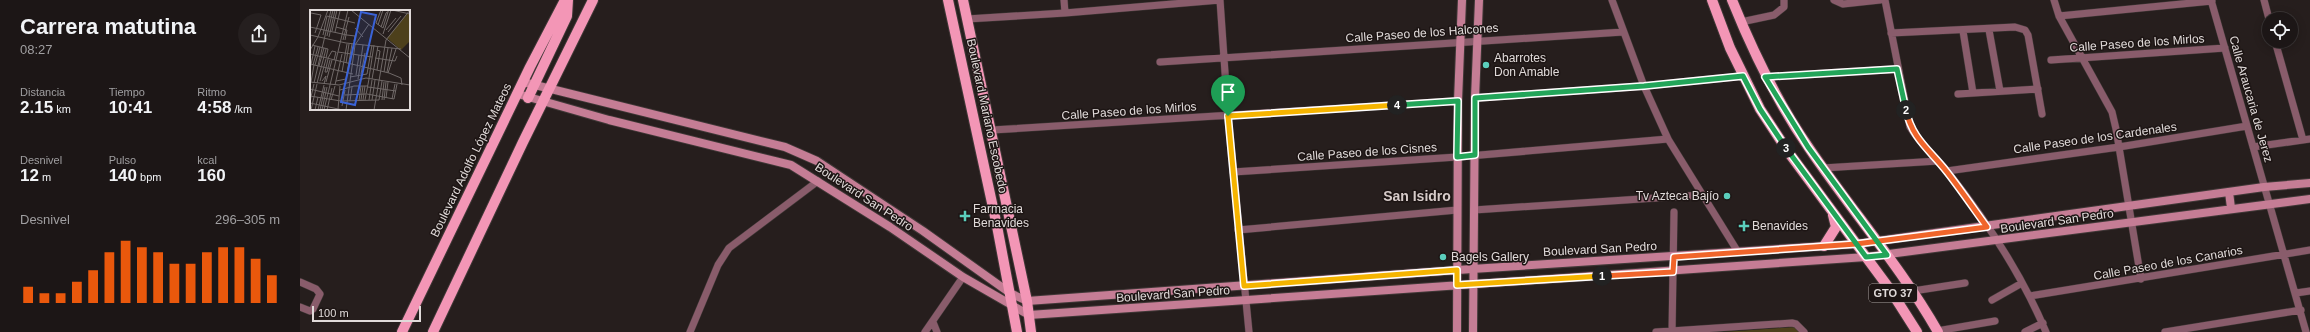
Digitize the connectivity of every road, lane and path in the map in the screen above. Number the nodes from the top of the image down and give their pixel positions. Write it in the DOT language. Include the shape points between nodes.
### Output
graph roads {
  1 [pos="565,0"];
  2 [pos="568,0"];
  3 [pos="593,0"];
  4 [pos="948,0"];
  5 [pos="963,0"];
  6 [pos="1064,0"];
  7 [pos="1220,0"];
  8 [pos="1462,0"];
  9 [pos="1479,0"];
  10 [pos="1612,0"];
  11 [pos="1712,0"];
  12 [pos="1732,0"];
  13 [pos="1784,0"];
  14 [pos="1834,0"];
  15 [pos="1880,0"];
  16 [pos="1885,0"];
  17 [pos="2054,0"];
  18 [pos="2212,0"];
  19 [pos="2264,0"];
  20 [pos="2267,12"];
  21 [pos="1065,13"];
  22 [pos="2060,16"];
  23 [pos="967,19"];
  24 [pos="1741,22"];
  25 [pos="1989,30"];
  26 [pos="1963,31"];
  27 [pos="1623,32"];
  28 [pos="1891,33"];
  29 [pos="1477,40"];
  30 [pos="1460,42"];
  31 [pos="2225,48"];
  32 [pos="2277,48"];
  33 [pos="1224,57"];
  34 [pos="2083,58"];
  35 [pos="2051,60"];
  36 [pos="1160,62"];
  37 [pos="1897,69"];
  38 [pos="1743,76"];
  39 [pos="1765,77"];
  40 [pos="523,82"];
  41 [pos="535,84"];
  42 [pos="1644,86"];
  43 [pos="550,87"];
  44 [pos="2038,89"];
  45 [pos="2000,91"];
  46 [pos="1973,93"];
  47 [pos="518,94"];
  48 [pos="1958,94"];
  49 [pos="528,98"];
  50 [pos="1475,98"];
  51 [pos="1458,101"];
  52 [pos="543,102"];
  53 [pos="2042,114"];
  54 [pos="1228,116"];
  55 [pos="2247,126"];
  56 [pos="992,130"];
  57 [pos="1668,139"];
  58 [pos="2306,140"];
  59 [pos="2119,147"];
  60 [pos="2253,147"];
  61 [pos="798,152"];
  62 [pos="1475,155"];
  63 [pos="1457,157"];
  64 [pos="1938,161"];
  65 [pos="792,165"];
  66 [pos="1823,168"];
  67 [pos="1947,171"];
  68 [pos="1234,172"];
  69 [pos="818,181"];
  70 [pos="2310,183"];
  71 [pos="2264,187"];
  72 [pos="2229,192"];
  73 [pos="1701,195"];
  74 [pos="2310,198"];
  75 [pos="2269,203"];
  76 [pos="2127,206"];
  77 [pos="1830,208"];
  78 [pos="2231,208"];
  79 [pos="1457,210"];
  80 [pos="1474,210"];
  81 [pos="1674,212"];
  82 [pos="2130,222"];
  83 [pos="1987,227"];
  84 [pos="1238,230"];
  85 [pos="1878,242"];
  86 [pos="1996,242"];
  87 [pos="1856,244"];
  88 [pos="1824,246"];
  89 [pos="1776,249"];
  90 [pos="2310,250"];
  91 [pos="1738,252"];
  92 [pos="2284,254"];
  93 [pos="1887,255"];
  94 [pos="1674,257"];
  95 [pos="1866,257"];
  96 [pos="1778,264"];
  97 [pos="1472,269"];
  98 [pos="1457,270"];
  99 [pos="1673,272"];
  100 [pos="963,277"];
  101 [pos="2140,279"];
  102 [pos="300,282"];
  103 [pos="2022,283"];
  104 [pos="1965,284"];
  105 [pos="1457,285"];
  106 [pos="1473,285"];
  107 [pos="1244,286"];
  108 [pos="1913,291"];
  109 [pos="2310,291"];
  110 [pos="1010,293"];
  111 [pos="2296,293"];
  112 [pos="2030,296"];
  113 [pos="1992,300"];
  114 [pos="1027,301"];
  115 [pos="1246,301"];
  116 [pos="1013,306"];
  117 [pos="300,307"];
  118 [pos="2301,310"];
  119 [pos="1029,315"];
  120 [pos="1995,321"];
  121 [pos="933,322"];
  122 [pos="2042,323"];
  123 [pos="1672,331"];
  124 [pos="1938,331"];
  125 [pos="402,332"];
  126 [pos="433,332"];
  127 [pos="690,332"];
  128 [pos="925,332"];
  129 [pos="937,332"];
  130 [pos="1017,332"];
  131 [pos="1031,332"];
  132 [pos="1249,332"];
  133 [pos="1457,332"];
  134 [pos="1473,332"];
  135 [pos="1656,332"];
  136 [pos="1804,332"];
  137 [pos="1917,332"];
  138 [pos="2026,332"];
  139 [pos="2046,332"];
  140 [pos="2165,332"];
  141 [pos="2306,332"];
  1 -- 40 [label="main road, Boulevard Adolfo López Mateos"];
  2 -- 41 [label="main road" via="567,16"];
  3 -- 43 [label="main road"];
  4 -- 110 [label="main road, Boulevard Mariano Escobedo"];
  5 -- 23 [label="main road, Boulevard Mariano Escobedo"];
  6 -- 21 [label="street"];
  7 -- 21 [label="street"];
  7 -- 33 [label="street"];
  8 -- 30 [label="street"];
  9 -- 29 [label="street"];
  10 -- 27 [label="street"];
  11 -- 38 [label="main road, GTO 37"];
  12 -- 24 [label="main road, GTO 37"];
  13 -- 24 [label="street" via="1784,7 1780,13"];
  14 -- 15 [label="street" via="1843,4"];
  16 -- 28 [label="street"];
  17 -- 22 [label="street"];
  18 -- 22 [label="street"];
  18 -- 31 [label="street, Calle Araucaria de Jerez"];
  19 -- 20 [label="street"];
  21 -- 23 [label="street"];
  22 -- 34 [label="street"];
  23 -- 56 [label="main road, Boulevard Mariano Escobedo"];
  24 -- 39 [label="main road, GTO 37"];
  25 -- 26 [label="street"];
  25 -- 44 [label="street" via="2025,30"];
  25 -- 45 [label="street"];
  26 -- 28 [label="street"];
  26 -- 46 [label="street"];
  27 -- 29 [label="street, Calle Paseo de los Halcones"];
  27 -- 42 [label="street"];
  28 -- 37 [label="street"];
  29 -- 30 [label="street, Calle Paseo de los Halcones"];
  29 -- 50 [label="street"];
  30 -- 33 [label="street, Calle Paseo de los Halcones"];
  30 -- 51 [label="street"];
  31 -- 34 [label="street, Calle Paseo de los Mirlos"];
  31 -- 55 [label="street, Calle Araucaria de Jerez"];
  32 -- 58 [label="street"];
  33 -- 36 [label="street, Calle Paseo de los Halcones"];
  33 -- 54 [label="street"];
  34 -- 35 [label="street, Calle Paseo de los Mirlos"];
  34 -- 59 [label="street" via="2112,112"];
  37 -- 39 [label="street"];
  37 -- 64 [label="street" via="1910,127"];
  38 -- 42 [label="street"];
  38 -- 77 [label="main road, GTO 37" via="1760,109"];
  39 -- 66 [label="main road, GTO 37"];
  40 -- 41 [label="street"];
  40 -- 47 [label="main road, Boulevard Adolfo López Mateos"];
  41 -- 43 [label="street"];
  41 -- 49 [label="main road"];
  42 -- 50 [label="street"];
  42 -- 57 [label="street"];
  43 -- 52 [label="main road"];
  43 -- 61 [label="street, Boulevard San Pedro"];
  44 -- 45 [label="street"];
  44 -- 53 [label="street"];
  45 -- 46 [label="street"];
  46 -- 48 [label="street"];
  47 -- 49 [label="street, Boulevard San Pedro"];
  47 -- 125 [label="main road, Boulevard Adolfo López Mateos"];
  49 -- 52 [label="street, Boulevard San Pedro"];
  50 -- 62 [label="street"];
  51 -- 54 [label="street, Calle Paseo de los Mirlos"];
  51 -- 63 [label="street"];
  52 -- 65 [label="street, Boulevard San Pedro"];
  52 -- 126 [label="main road"];
  54 -- 56 [label="street, Calle Paseo de los Mirlos"];
  54 -- 68 [label="street"];
  55 -- 59 [label="street, Calle Paseo de los Cardenales"];
  55 -- 60 [label="street, Calle Araucaria de Jerez"];
  56 -- 114 [label="main road, Boulevard Mariano Escobedo"];
  57 -- 62 [label="street, Calle Paseo de los Cisnes"];
  57 -- 73 [label="street"];
  58 -- 60 [label="street"];
  59 -- 67 [label="street, Calle Paseo de los Cardenales"];
  59 -- 76 [label="street"];
  60 -- 71 [label="street, Calle Araucaria de Jerez"];
  61 -- 65 [label="street"];
  61 -- 110 [label="street, Boulevard San Pedro" via="817,161 923,231"];
  62 -- 63 [label="street, Calle Paseo de los Cisnes"];
  62 -- 80 [label="street"];
  63 -- 68 [label="street, Calle Paseo de los Cisnes"];
  63 -- 79 [label="street"];
  64 -- 66 [label="street"];
  64 -- 67 [label="street"];
  65 -- 69 [label="street, Boulevard San Pedro"];
  66 -- 85 [label="main road, GTO 37"];
  67 -- 83 [label="street"];
  68 -- 84 [label="street"];
  69 -- 100 [label="street, Boulevard San Pedro"];
  69 -- 127 [label="street" via="729,248 718,265"];
  70 -- 71 [label="street, Boulevard San Pedro"];
  71 -- 72 [label="street, Boulevard San Pedro"];
  71 -- 75 [label="street, Calle Araucaria de Jerez"];
  72 -- 76 [label="street, Boulevard San Pedro"];
  72 -- 78 [label="street"];
  73 -- 80 [label="street"];
  73 -- 91 [label="street"];
  74 -- 75 [label="street, Boulevard San Pedro"];
  75 -- 78 [label="street, Boulevard San Pedro"];
  75 -- 92 [label="street, Calle Araucaria de Jerez"];
  76 -- 82 [label="street"];
  76 -- 83 [label="street, Boulevard San Pedro"];
  77 -- 87 [label="main road, GTO 37"];
  77 -- 88 [label="main road" via="1836,228"];
  78 -- 82 [label="street, Boulevard San Pedro"];
  79 -- 84 [label="street"];
  79 -- 98 [label="street"];
  80 -- 97 [label="street"];
  81 -- 94 [label="street"];
  82 -- 86 [label="street, Boulevard San Pedro"];
  82 -- 101 [label="street"];
  83 -- 85 [label="street, Boulevard San Pedro"];
  83 -- 86 [label="street"];
  84 -- 107 [label="street"];
  85 -- 87 [label="street, Boulevard San Pedro"];
  85 -- 93 [label="main road, GTO 37"];
  86 -- 93 [label="street, Boulevard San Pedro"];
  86 -- 103 [label="street"];
  87 -- 88 [label="street, Boulevard San Pedro"];
  87 -- 95 [label="main road, GTO 37"];
  88 -- 89 [label="street, Boulevard San Pedro"];
  89 -- 91 [label="street, Boulevard San Pedro"];
  89 -- 96 [label="street"];
  90 -- 92 [label="street, Calle Paseo de los Canarios"];
  91 -- 94 [label="street, Boulevard San Pedro"];
  92 -- 101 [label="street, Calle Paseo de los Canarios"];
  92 -- 111 [label="street, Calle Araucaria de Jerez"];
  93 -- 95 [label="street, Boulevard San Pedro"];
  93 -- 108 [label="main road, GTO 37"];
  94 -- 97 [label="street, Boulevard San Pedro"];
  94 -- 99 [label="street"];
  95 -- 96 [label="street, Boulevard San Pedro"];
  95 -- 137 [label="main road, GTO 37" via="1902,306"];
  96 -- 99 [label="street, Boulevard San Pedro"];
  97 -- 98 [label="street, Boulevard San Pedro"];
  97 -- 106 [label="street"];
  98 -- 105 [label="street"];
  98 -- 107 [label="street, Boulevard San Pedro"];
  99 -- 106 [label="street, Boulevard San Pedro"];
  99 -- 123 [label="street"];
  100 -- 116 [label="street, Boulevard San Pedro"];
  100 -- 121 [label="street"];
  101 -- 112 [label="street, Calle Paseo de los Canarios"];
  102 -- 117 [label="street" via="316,289 320,294 310,311"];
  103 -- 112 [label="street"];
  103 -- 113 [label="street"];
  104 -- 108 [label="street"];
  105 -- 106 [label="street, Boulevard San Pedro"];
  105 -- 115 [label="street, Boulevard San Pedro"];
  105 -- 133 [label="street"];
  106 -- 134 [label="street"];
  107 -- 114 [label="street, Boulevard San Pedro"];
  107 -- 115 [label="street"];
  108 -- 124 [label="main road, GTO 37"];
  109 -- 111 [label="street"];
  110 -- 114 [label="street, Boulevard San Pedro"];
  110 -- 116 [label="main road, Boulevard Mariano Escobedo"];
  111 -- 118 [label="street, Calle Araucaria de Jerez"];
  112 -- 122 [label="street"];
  114 -- 119 [label="main road, Boulevard Mariano Escobedo"];
  115 -- 119 [label="street, Boulevard San Pedro"];
  115 -- 132 [label="street"];
  116 -- 119 [label="street, Boulevard San Pedro"];
  116 -- 130 [label="main road, Boulevard Mariano Escobedo"];
  118 -- 140 [label="street"];
  118 -- 141 [label="street, Calle Araucaria de Jerez"];
  119 -- 131 [label="main road, Boulevard Mariano Escobedo"];
  120 -- 124 [label="street"];
  121 -- 128 [label="street"];
  121 -- 129 [label="street"];
  122 -- 138 [label="street"];
  122 -- 139 [label="street"];
  123 -- 135 [label="street"];
  123 -- 136 [label="street" via="1796,324"];
}
